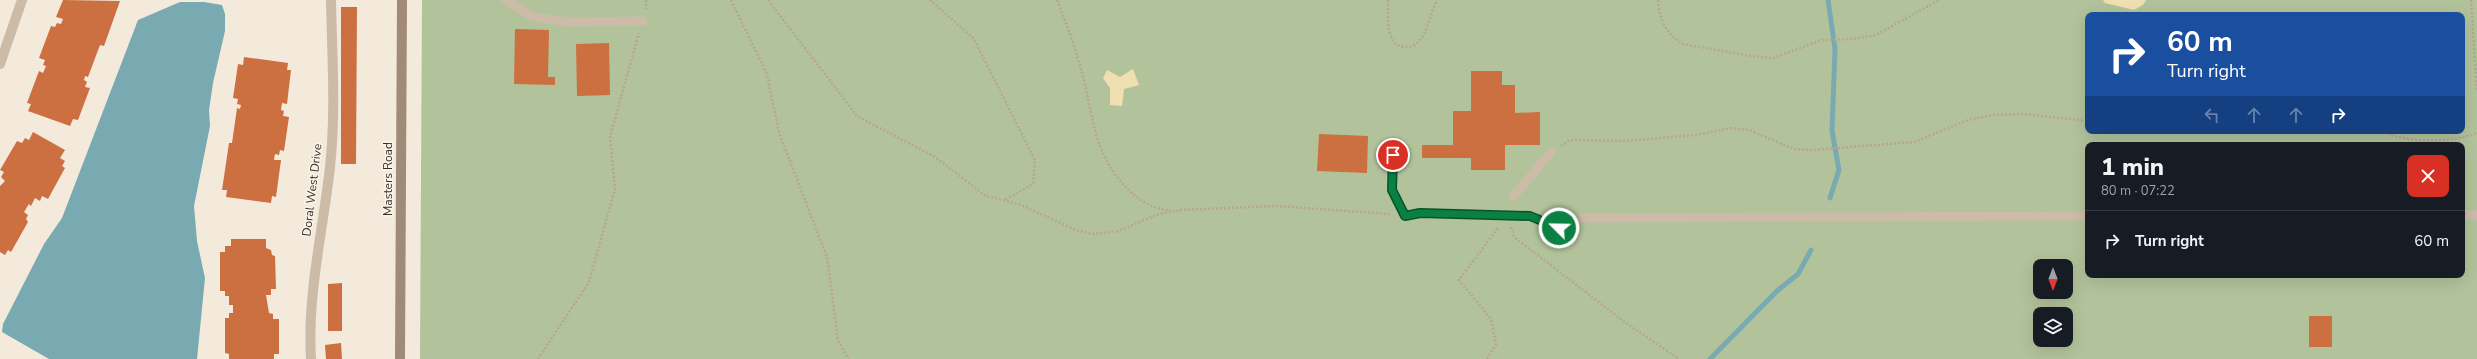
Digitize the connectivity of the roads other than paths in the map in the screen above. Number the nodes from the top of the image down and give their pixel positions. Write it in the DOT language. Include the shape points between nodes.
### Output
graph roads {
  1 [pos="22,0"];
  2 [pos="331,0"];
  3 [pos="402,0"];
  4 [pos="506,0"];
  5 [pos="643,21"];
  6 [pos="0,64"];
  7 [pos="1551,152"];
  8 [pos="1393,155"];
  9 [pos="1513,197"];
  10 [pos="2465,215"];
  11 [pos="2477,215"];
  12 [pos="2085,216"];
  13 [pos="311,359"];
  14 [pos="400,359"];
  1 -- 6 [label="street"];
  2 -- 13 [label="street, Doral West Drive" via="333,99 330,166 310,305"];
  3 -- 14 [label="street, Masters Road"];
  4 -- 5 [label="lane" via="533,17 570,22"];
  7 -- 9 [label="lane"];
  8 -- 12 [label="lane" via="1392,190 1405,216 1420,213 1530,216 1559,228 1583,218"];
  10 -- 11 [label="lane"];
}
